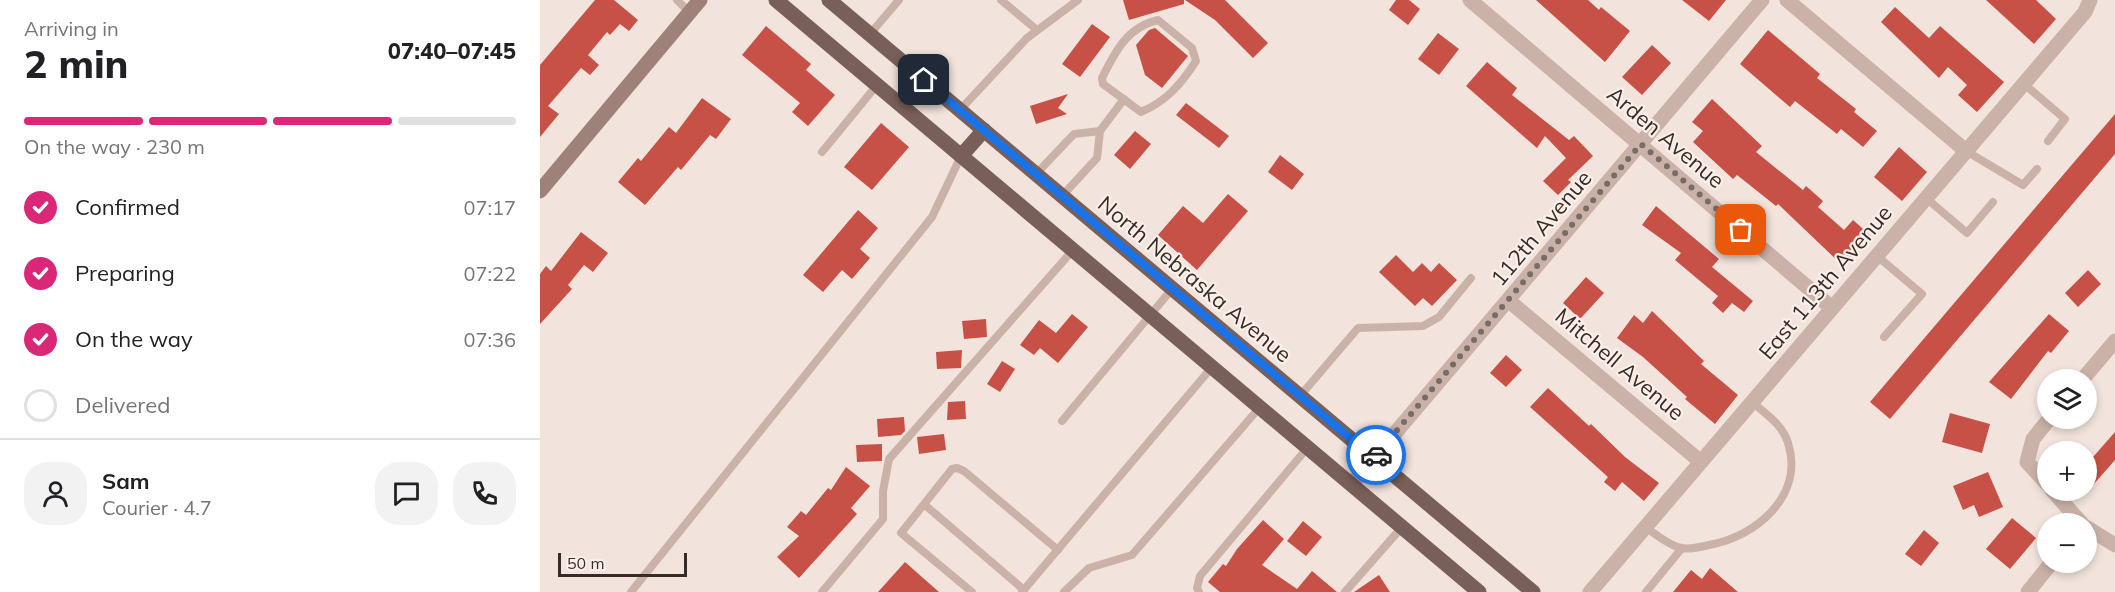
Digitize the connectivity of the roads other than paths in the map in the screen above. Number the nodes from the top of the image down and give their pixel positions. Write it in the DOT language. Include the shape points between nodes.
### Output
graph roads {
  1 [pos="677,0"];
  2 [pos="700,0"];
  3 [pos="776,0"];
  4 [pos="829,0"];
  5 [pos="1001,0"];
  6 [pos="1078,0"];
  7 [pos="1470,0"];
  8 [pos="1762,0"];
  9 [pos="1787,0"];
  10 [pos="2090,0"];
  11 [pos="894,2"];
  12 [pos="689,12"];
  13 [pos="1037,30"];
  14 [pos="870,34"];
  15 [pos="2024,84"];
  16 [pos="878,85"];
  17 [pos="1124,99"];
  18 [pos="960,110"];
  19 [pos="984,130"];
  20 [pos="1100,131"];
  21 [pos="2048,141"];
  22 [pos="1641,144"];
  23 [pos="1966,151"];
  24 [pos="822,152"];
  25 [pos="961,156"];
  26 [pos="2037,169"];
  27 [pos="1036,174"];
  28 [pos="540,191"];
  29 [pos="1062,196"];
  30 [pos="1926,198"];
  31 [pos="1993,202"];
  32 [pos="1072,250"];
  33 [pos="1877,256"];
  34 [pos="1472,278"];
  35 [pos="1172,289"];
  36 [pos="1509,301"];
  37 [pos="1832,308"];
  38 [pos="1150,315"];
  39 [pos="1884,337"];
  40 [pos="2115,341"];
  41 [pos="1212,367"];
  42 [pos="2091,369"];
  43 [pos="1300,396"];
  44 [pos="1752,402"];
  45 [pos="1260,407"];
  46 [pos="1062,421"];
  47 [pos="2041,429"];
  48 [pos="1308,447"];
  49 [pos="1374,458"];
  50 [pos="1701,462"];
  51 [pos="2037,473"];
  52 [pos="1352,484"];
  53 [pos="2062,501"];
  54 [pos="925,505"];
  55 [pos="2072,513"];
  56 [pos="1402,527"];
  57 [pos="1645,527"];
  58 [pos="2097,533"];
  59 [pos="2115,544"];
  60 [pos="1682,548"];
  61 [pos="1058,550"];
  62 [pos="2043,573"];
  63 [pos="1474,590"];
  64 [pos="1023,591"];
  65 [pos="632,592"];
  66 [pos="822,592"];
  67 [pos="972,592"];
  68 [pos="1064,592"];
  69 [pos="1199,592"];
  70 [pos="1345,592"];
  71 [pos="1533,592"];
  72 [pos="1590,592"];
  73 [pos="1647,592"];
  74 [pos="2028,592"];
  1 -- 12 [label="lane"];
  2 -- 12 [label="street"];
  3 -- 16 [label="main road"];
  4 -- 14 [label="main road, North Nebraska Avenue"];
  5 -- 13 [label="lane"];
  6 -- 13 [label="lane"];
  7 -- 22 [label="street, Arden Avenue"];
  8 -- 22 [label="street, 112th Avenue"];
  9 -- 23 [label="street"];
  10 -- 15 [label="street, East 113th Avenue" via="2085,12"];
  11 -- 14 [label="lane"];
  12 -- 28 [label="street"];
  13 -- 18 [label="lane"];
  14 -- 18 [label="main road, North Nebraska Avenue"];
  15 -- 21 [label="lane" via="2065,119"];
  15 -- 23 [label="street, East 113th Avenue"];
  16 -- 24 [label="lane"];
  16 -- 25 [label="main road"];
  17 -- 17 [label="lane" via="1141,112 1156,105 1179,86 1196,61 1192,48 1158,20 1138,27 1122,41 1102,78 1103,84"];
  17 -- 20 [label="lane"];
  18 -- 19 [label="main road, North Nebraska Avenue"];
  19 -- 25 [label="main road"];
  19 -- 27 [label="main road, North Nebraska Avenue"];
  20 -- 27 [label="lane" via="1074,134"];
  20 -- 29 [label="lane" via="1097,158"];
  22 -- 36 [label="street, 112th Avenue"];
  22 -- 37 [label="street, Arden Avenue"];
  23 -- 26 [label="lane" via="2023,185"];
  23 -- 30 [label="street, East 113th Avenue"];
  25 -- 32 [label="main road"];
  25 -- 65 [label="lane" via="932,217"];
  27 -- 29 [label="main road, North Nebraska Avenue"];
  29 -- 35 [label="main road, North Nebraska Avenue"];
  30 -- 31 [label="lane" via="1967,233"];
  30 -- 33 [label="street, East 113th Avenue"];
  32 -- 38 [label="main road"];
  32 -- 66 [label="lane" via="889,459 883,519"];
  33 -- 37 [label="street, East 113th Avenue"];
  33 -- 39 [label="lane" via="1922,294"];
  34 -- 43 [label="lane" via="1439,317 1423,326 1358,328"];
  35 -- 38 [label="lane"];
  35 -- 43 [label="main road, North Nebraska Avenue"];
  36 -- 49 [label="street, 112th Avenue"];
  36 -- 50 [label="street, Mitchell Avenue"];
  37 -- 44 [label="street, East 113th Avenue"];
  38 -- 41 [label="main road"];
  38 -- 46 [label="lane"];
  40 -- 42 [label="street"];
  41 -- 45 [label="main road"];
  41 -- 61 [label="lane"];
  43 -- 49 [label="main road, North Nebraska Avenue"];
  44 -- 50 [label="street, East 113th Avenue"];
  44 -- 60 [label="lane" via="1776,422 1788,441 1792,465 1788,485 1766,519 1746,533 1726,542"];
  45 -- 48 [label="main road"];
  45 -- 68 [label="lane" via="1132,555 1089,568"];
  47 -- 51 [label="street" via="2033,439 2027,462"];
  48 -- 52 [label="main road"];
  48 -- 69 [label="lane" via="1200,576"];
  49 -- 52 [label="street, 112th Avenue"];
  49 -- 71 [label="main road, North Nebraska Avenue"];
  50 -- 57 [label="street, East 113th Avenue"];
  52 -- 56 [label="main road"];
  53 -- 55 [label="street"];
  54 -- 61 [label="lane" via="957,468"];
  54 -- 64 [label="lane"];
  54 -- 67 [label="lane" via="901,533"];
  56 -- 63 [label="main road"];
  56 -- 70 [label="lane"];
  57 -- 60 [label="lane"];
  57 -- 72 [label="street, East 113th Avenue"];
  58 -- 59 [label="street"];
  60 -- 73 [label="lane"];
  61 -- 64 [label="lane"];
  62 -- 74 [label="street"];
}
